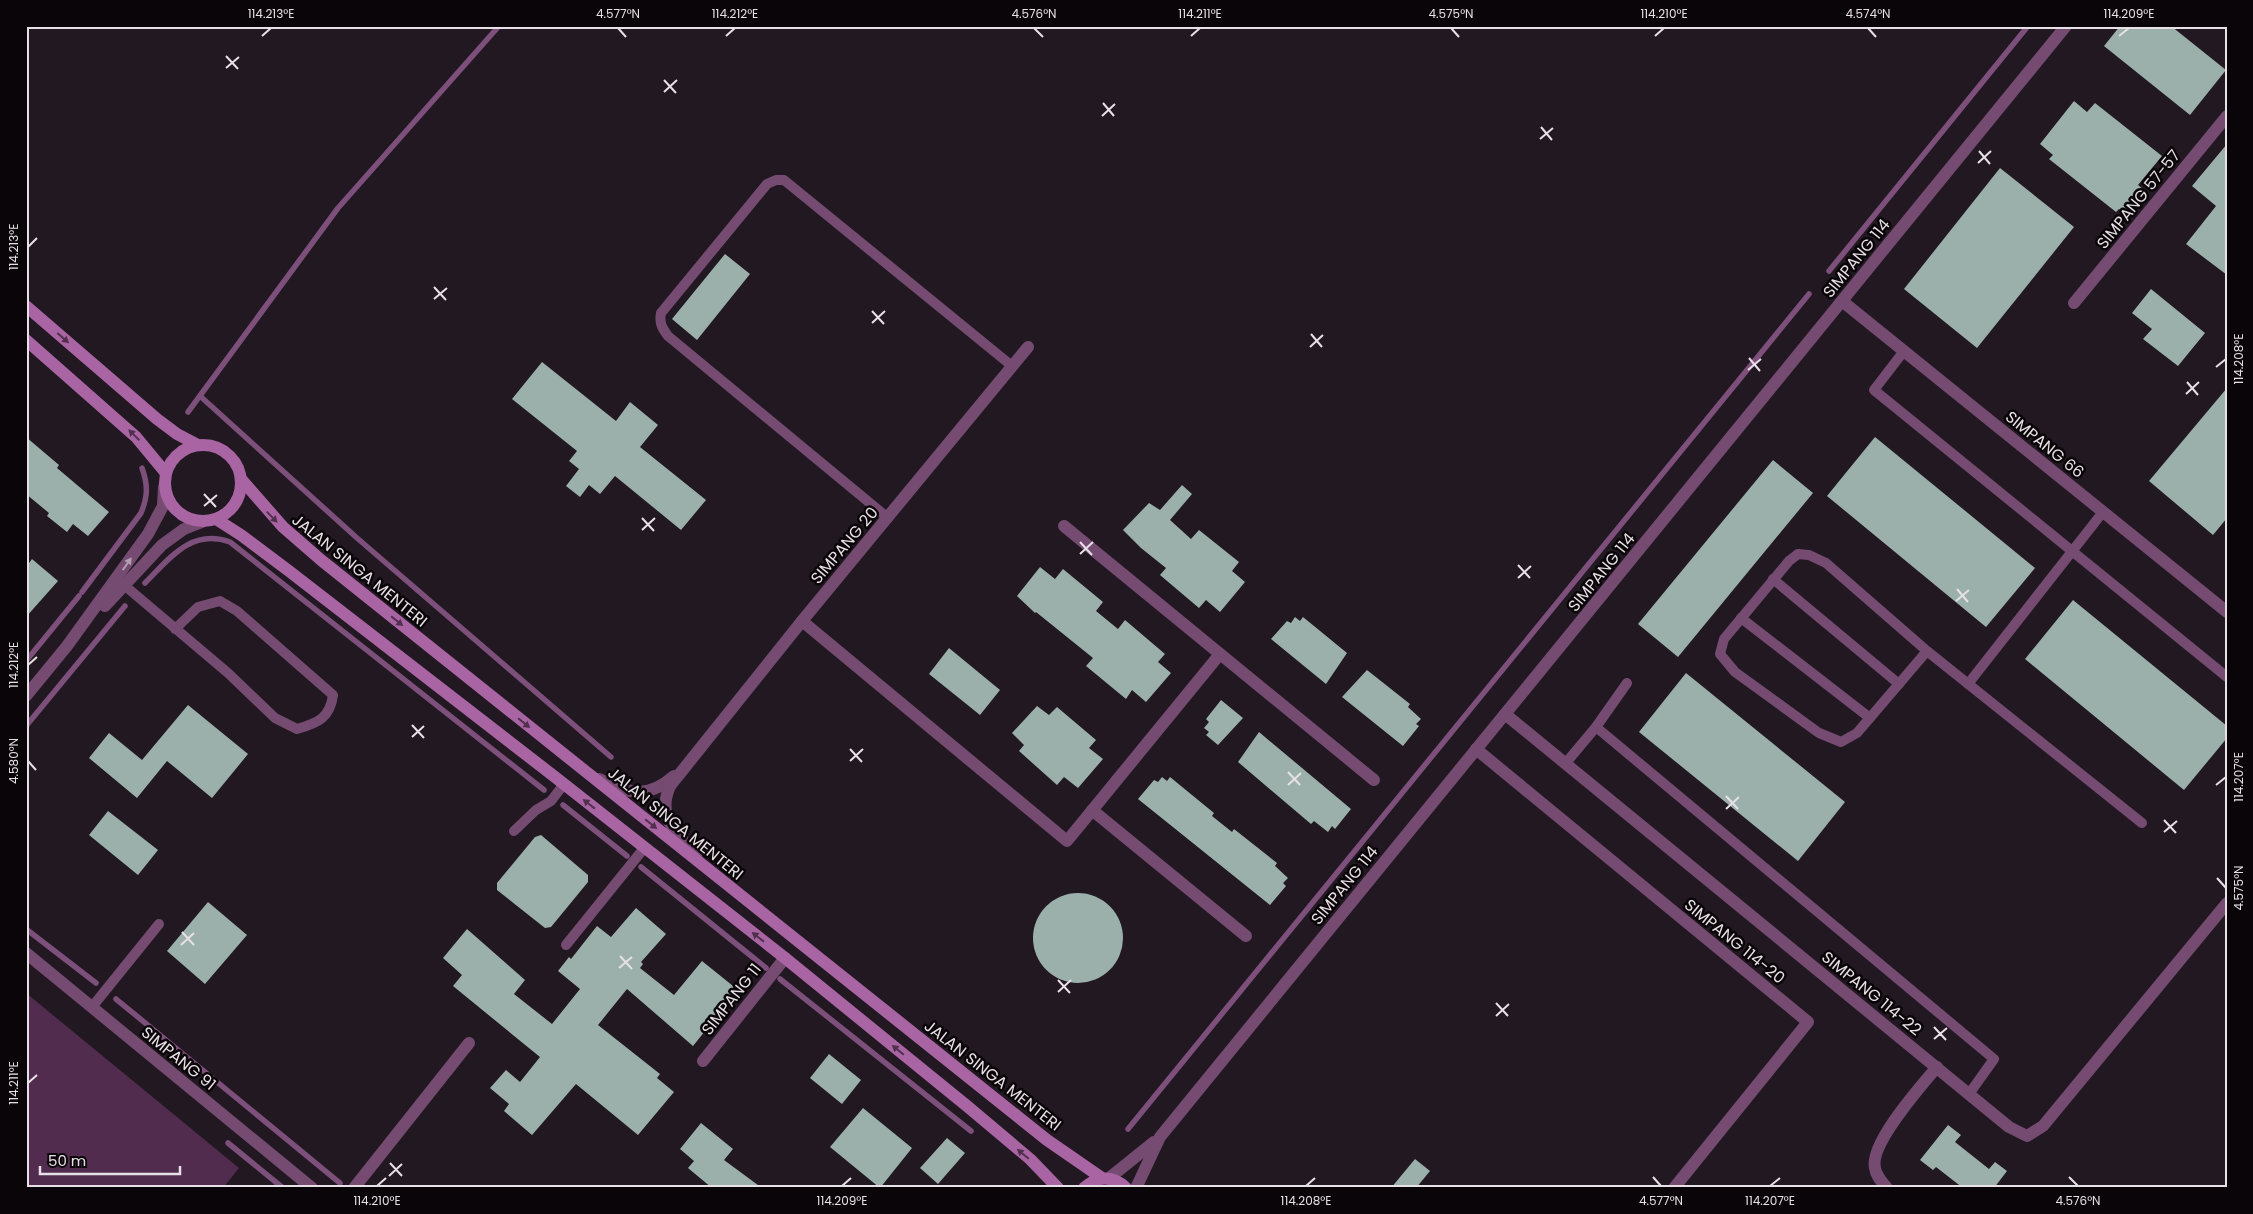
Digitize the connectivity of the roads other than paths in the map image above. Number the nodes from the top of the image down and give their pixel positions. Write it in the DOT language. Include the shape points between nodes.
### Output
graph roads {
  1 [pos="2066,26"];
  2 [pos="2227,116"];
  3 [pos="1842,301"];
  4 [pos="2074,302"];
  5 [pos="26,306"];
  6 [pos="26,340"];
  7 [pos="1028,347"];
  8 [pos="1904,351"];
  9 [pos="1012,366"];
  10 [pos="198,445"];
  11 [pos="165,472"];
  12 [pos="241,479"];
  13 [pos="164,487"];
  14 [pos="2103,512"];
  15 [pos="888,518"];
  16 [pos="216,519"];
  17 [pos="202,522"];
  18 [pos="1064,526"];
  19 [pos="2072,552"];
  20 [pos="1772,580"];
  21 [pos="124,585"];
  22 [pos="2227,612"];
  23 [pos="1741,618"];
  24 [pos="802,621"];
  25 [pos="176,629"];
  26 [pos="67,646"];
  27 [pos="1927,651"];
  28 [pos="1220,654"];
  29 [pos="2227,678"];
  30 [pos="1627,682"];
  31 [pos="1899,684"];
  32 [pos="1968,684"];
  33 [pos="26,696"];
  34 [pos="1505,714"];
  35 [pos="1870,718"];
  36 [pos="1596,727"];
  37 [pos="1476,750"];
  38 [pos="1565,764"];
  39 [pos="685,766"];
  40 [pos="587,774"];
  41 [pos="1374,780"];
  42 [pos="564,784"];
  43 [pos="1092,810"];
  44 [pos="2142,823"];
  45 [pos="514,831"];
  46 [pos="645,847"];
  47 [pos="712,873"];
  48 [pos="2227,903"];
  49 [pos="158,924"];
  50 [pos="1246,936"];
  51 [pos="566,945"];
  52 [pos="26,953"];
  53 [pos="785,958"];
  54 [pos="92,1007"];
  55 [pos="469,1043"];
  56 [pos="703,1061"];
  57 [pos="1936,1067"];
  58 [pos="1969,1094"];
  59 [pos="1160,1138"];
  60 [pos="1105,1179"];
  61 [pos="312,1188"];
  62 [pos="354,1188"];
  63 [pos="1058,1188"];
  64 [pos="1084,1188"];
  65 [pos="1126,1188"];
  66 [pos="1136,1188"];
  67 [pos="1674,1188"];
  68 [pos="1887,1188"];
  1 -- 3 [label="street, SIMPANG 114"];
  2 -- 4 [label="street, SIMPANG 57-57"];
  3 -- 8 [label="street, SIMPANG 66"];
  3 -- 34 [label="street, SIMPANG 114"];
  5 -- 10 [label="main road, one-way" via="157,419"];
  11 -- 6 [label="main road, one-way" via="136,437"];
  7 -- 9 [label="street, SIMPANG 20"];
  8 -- 14 [label="street, SIMPANG 66"];
  8 -- 19 [label="lane" via="1874,390"];
  9 -- 15 [label="street, SIMPANG 20"];
  9 -- 15 [label="lane" via="784,180 767,184 661,314 662,329"];
  10 -- 11 [label="main road" via="184,449 172,459"];
  10 -- 12 [label="main road" via="213,446 227,453 237,465"];
  11 -- 13 [label="main road"];
  12 -- 16 [label="main road" via="235,504"];
  12 -- 40 [label="main road, JALAN SINGA MENTERI, one-way" via="282,527"];
  13 -- 17 [label="main road" via="176,511 188,519"];
  26 -- 13 [label="street, one-way" via="159,516"];
  14 -- 19 [label="lane"];
  14 -- 22 [label="street, SIMPANG 66"];
  15 -- 24 [label="street, SIMPANG 20"];
  16 -- 17 [label="main road"];
  16 -- 42 [label="main road" via="258,547"];
  17 -- 21 [label="street" via="184,529 162,544"];
  18 -- 28 [label="street"];
  19 -- 29 [label="lane"];
  19 -- 32 [label="lane"];
  20 -- 23 [label="lane"];
  20 -- 27 [label="lane" via="1798,554 1809,555 1826,563"];
  20 -- 31 [label="lane"];
  21 -- 25 [label="lane"];
  21 -- 26 [label="street"];
  23 -- 35 [label="lane"];
  23 -- 35 [label="lane" via="1724,640 1720,654 1735,672 1820,732 1841,742 1857,733"];
  24 -- 39 [label="street, SIMPANG 20"];
  24 -- 43 [label="street" via="1067,841"];
  25 -- 25 [label="lane" via="276,718 297,729 317,724 331,708 333,695 237,611 220,601 198,607"];
  26 -- 33 [label="street"];
  27 -- 31 [label="lane"];
  27 -- 32 [label="lane"];
  28 -- 41 [label="street"];
  28 -- 43 [label="street"];
  30 -- 36 [label="lane"];
  31 -- 35 [label="lane"];
  32 -- 44 [label="lane"];
  34 -- 37 [label="street, SIMPANG 114"];
  34 -- 38 [label="street, SIMPANG 114-22"];
  36 -- 38 [label="lane"];
  36 -- 58 [label="lane" via="1994,1059"];
  37 -- 59 [label="street, SIMPANG 114"];
  37 -- 67 [label="street, SIMPANG 114-20" via="1808,1022"];
  38 -- 57 [label="street, SIMPANG 114-22"];
  39 -- 40 [label="street" via="659,787 646,792 633,793"];
  39 -- 47 [label="street" via="665,796 665,815"];
  40 -- 47 [label="main road, JALAN SINGA MENTERI, one-way"];
  42 -- 45 [label="lane" via="551,801"];
  46 -- 42 [label="main road, one-way"];
  43 -- 50 [label="street"];
  46 -- 51 [label="lane"];
  53 -- 46 [label="main road, one-way"];
  47 -- 60 [label="main road, JALAN SINGA MENTERI" via="1048,1140"];
  48 -- 58 [label="street, SIMPANG 114-22" via="2043,1126 2027,1136 2010,1127"];
  49 -- 54 [label="lane"];
  52 -- 54 [label="street, SIMPANG 91"];
  53 -- 56 [label="street, SIMPANG 11"];
  63 -- 53 [label="main road, one-way" via="1030,1159"];
  54 -- 61 [label="street, SIMPANG 91"];
  55 -- 62 [label="street"];
  57 -- 58 [label="street, SIMPANG 114-22"];
  57 -- 68 [label="street" via="1883,1135 1874,1166"];
  59 -- 60 [label="street, SIMPANG 114"];
  59 -- 66 [label="street, SIMPANG 114"];
  60 -- 64 [label="main road" via="1091,1182"];
  60 -- 65 [label="main road, JALAN SINGA MENTERI"];
}
